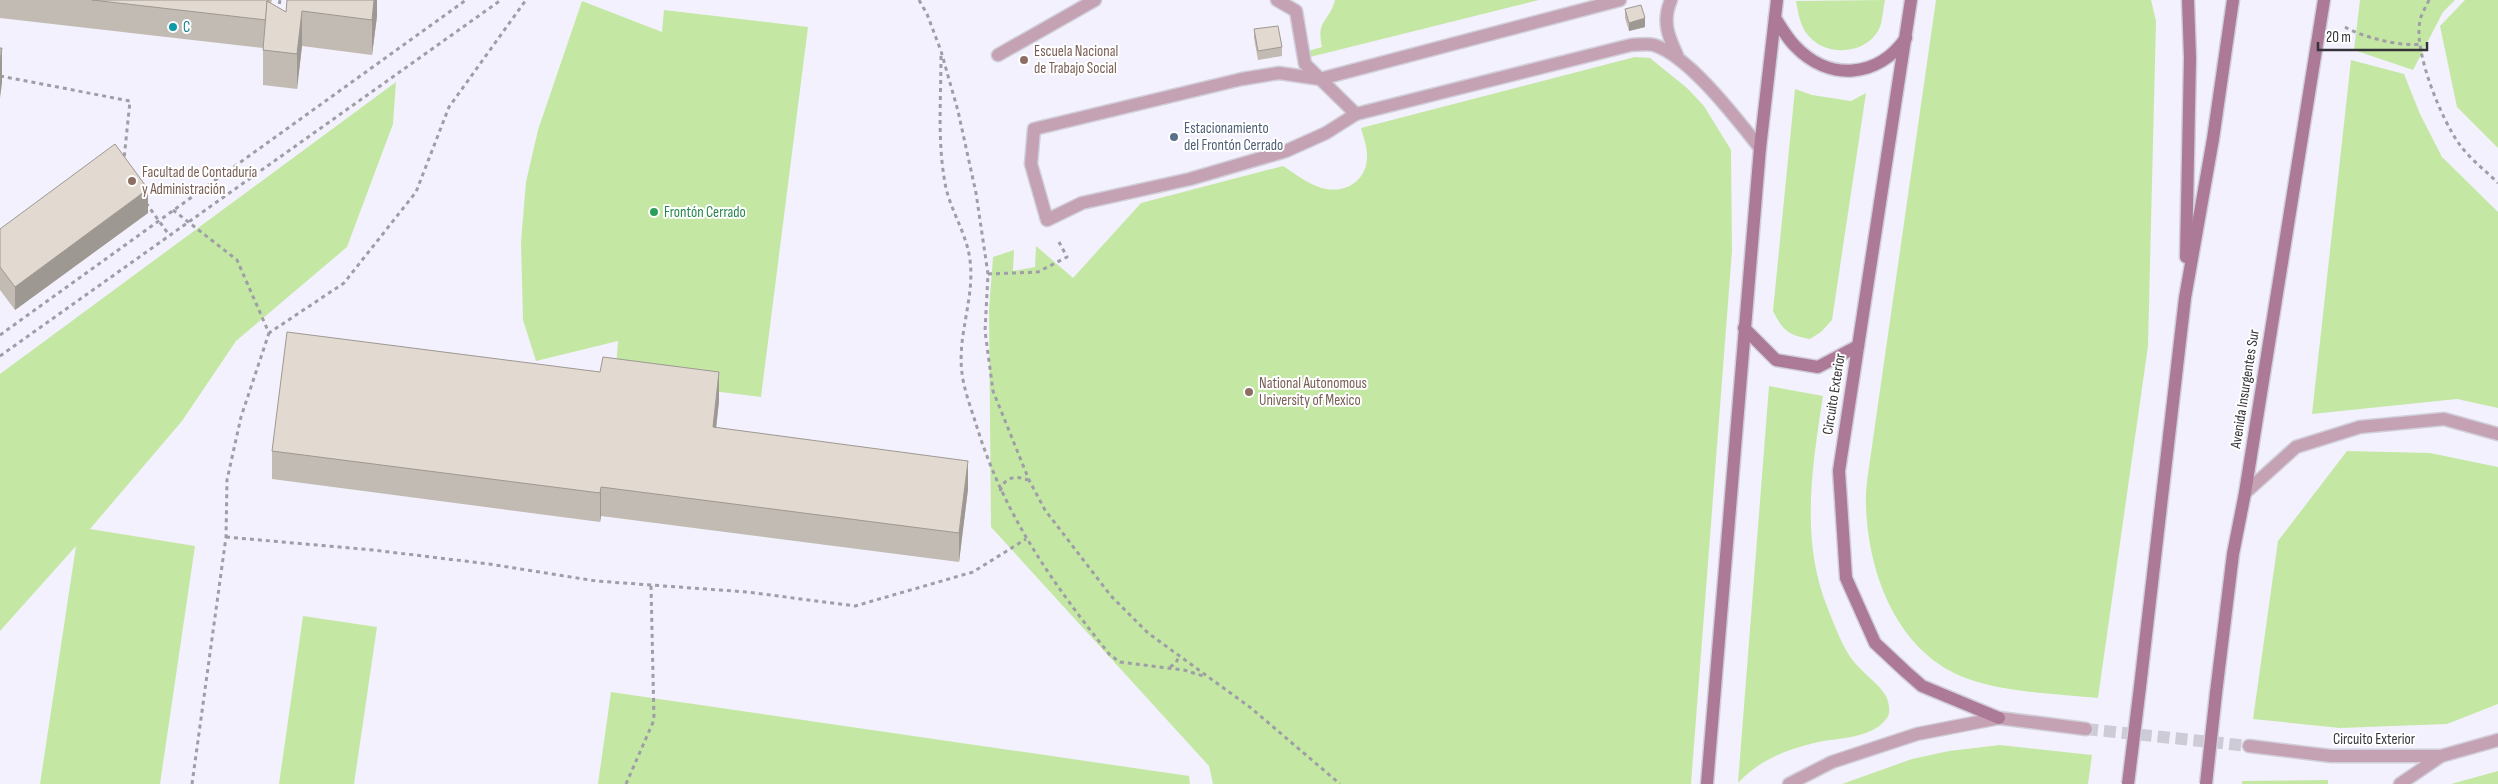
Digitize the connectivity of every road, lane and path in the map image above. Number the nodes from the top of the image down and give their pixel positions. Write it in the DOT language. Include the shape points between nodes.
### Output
graph roads {
  1 [pos="280,0"];
  2 [pos="466,0"];
  3 [pos="501,0"];
  4 [pos="526,0"];
  5 [pos="919,0"];
  6 [pos="1095,0"];
  7 [pos="1277,0"];
  8 [pos="1620,0"];
  9 [pos="1670,0"];
  10 [pos="1777,0"];
  11 [pos="1911,0"];
  12 [pos="2188,0"];
  13 [pos="2233,0"];
  14 [pos="2324,0"];
  15 [pos="2429,0"];
  16 [pos="2322,13"];
  17 [pos="1775,18"];
  18 [pos="277,20"];
  19 [pos="1907,36"];
  20 [pos="2421,44"];
  21 [pos="941,51"];
  22 [pos="998,55"];
  23 [pos="1677,55"];
  24 [pos="0,76"];
  25 [pos="1320,79"];
  26 [pos="1356,114"];
  27 [pos="1760,148"];
  28 [pos="124,160"];
  29 [pos="2498,183"];
  30 [pos="143,199"];
  31 [pos="173,210"];
  32 [pos="158,220"];
  33 [pos="1047,220"];
  34 [pos="189,222"];
  35 [pos="169,235"];
  36 [pos="988,274"];
  37 [pos="2185,298"];
  38 [pos="1744,328"];
  39 [pos="269,333"];
  40 [pos="0,335"];
  41 [pos="1858,346"];
  42 [pos="0,356"];
  43 [pos="2498,434"];
  44 [pos="1029,480"];
  45 [pos="1000,492"];
  46 [pos="2245,493"];
  47 [pos="226,537"];
  48 [pos="1026,540"];
  49 [pos="651,585"];
  50 [pos="1179,656"];
  51 [pos="1169,668"];
  52 [pos="1211,678"];
  53 [pos="1999,718"];
  54 [pos="2086,729"];
  55 [pos="2498,740"];
  56 [pos="2249,746"];
  57 [pos="2441,756"];
  58 [pos="192,784"];
  59 [pos="626,784"];
  60 [pos="1340,784"];
  61 [pos="1707,784"];
  62 [pos="1789,784"];
  63 [pos="2128,784"];
  64 [pos="2206,784"];
  65 [pos="2400,784"];
  1 -- 18 [label="path"];
  2 -- 31 [label="path"];
  3 -- 34 [label="path"];
  4 -- 39 [label="path" via="449,107 416,192 344,283"];
  5 -- 21 [label="path"];
  6 -- 22 [label="street"];
  7 -- 25 [label="street" via="1296,11 1305,64"];
  8 -- 25 [label="street"];
  9 -- 23 [label="street" via="1665,21"];
  10 -- 17 [label="street"];
  11 -- 19 [label="street, Circuito Exterior"];
  12 -- 37 [label="street" via="2190,58"];
  13 -- 37 [label="street"];
  14 -- 16 [label="street, Avenida Insurgentes Sur"];
  15 -- 20 [label="path" via="2419,22"];
  16 -- 20 [label="path" via="2355,33 2410,46"];
  16 -- 46 [label="street, Avenida Insurgentes Sur"];
  17 -- 19 [label="street" via="1794,46 1807,57 1838,70 1868,69 1884,61"];
  17 -- 27 [label="street"];
  19 -- 41 [label="street, Circuito Exterior"];
  20 -- 29 [label="path" via="2429,79 2443,116 2460,145"];
  21 -- 36 [label="path" via="976,193"];
  21 -- 45 [label="path" via="941,156 947,190 967,243 970,262 970,296 962,337 962,373 985,455"];
  23 -- 26 [label="street" via="1651,44 1631,46"];
  23 -- 27 [label="street"];
  24 -- 28 [label="path" via="130,102"];
  25 -- 26 [label="street"];
  25 -- 33 [label="street" via="1279,73 1242,79 1034,129 1031,164"];
  26 -- 33 [label="street" via="1326,134 1286,151 1190,179 1082,203"];
  27 -- 38 [label="street"];
  30 -- 32 [label="path"];
  31 -- 32 [label="path"];
  31 -- 34 [label="path"];
  32 -- 35 [label="path"];
  32 -- 40 [label="path"];
  33 -- 36 [label="path" via="1067,256 1038,272"];
  34 -- 35 [label="path"];
  34 -- 39 [label="path" via="237,260"];
  35 -- 42 [label="path"];
  36 -- 44 [label="path" via="985,331 993,391"];
  37 -- 63 [label="street, bridge"];
  38 -- 41 [label="street" via="1776,360 1818,367"];
  38 -- 61 [label="street"];
  39 -- 47 [label="path" via="241,417 227,480"];
  41 -- 53 [label="street, Circuito Exterior" via="1839,471 1846,578 1874,643 1922,686"];
  43 -- 46 [label="street" via="2444,419 2360,427 2296,447"];
  44 -- 45 [label="path" via="1010,478 1004,482"];
  44 -- 50 [label="path" via="1045,510 1111,596 1148,633"];
  45 -- 48 [label="path"];
  46 -- 64 [label="street, Avenida Insurgentes Sur, bridge" via="2233,554"];
  47 -- 49 [label="path" via="373,550 596,581"];
  47 -- 58 [label="path"];
  48 -- 49 [label="path" via="973,572 855,606 748,592"];
  48 -- 51 [label="path" via="1110,655 1120,662"];
  49 -- 59 [label="path" via="654,720"];
  50 -- 51 [label="path"];
  50 -- 52 [label="path"];
  51 -- 52 [label="path"];
  52 -- 60 [label="path"];
  53 -- 54 [label="street, Circuito Exterior"];
  53 -- 62 [label="street, Circuito Exterior" via="1917,734 1832,762"];
  55 -- 57 [label="street, Circuito Exterior"];
  56 -- 57 [label="street, Circuito Exterior" via="2331,756"];
  57 -- 65 [label="street"];
}
